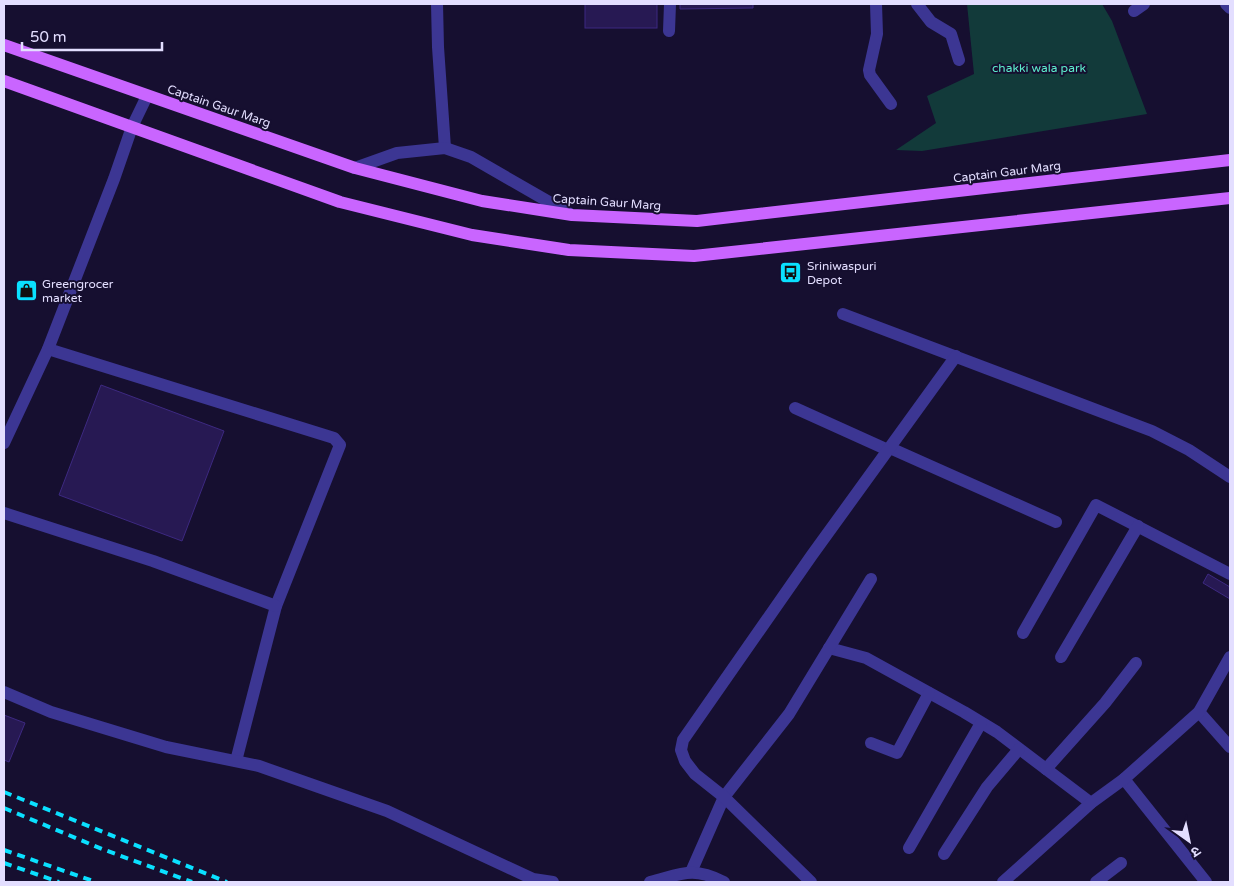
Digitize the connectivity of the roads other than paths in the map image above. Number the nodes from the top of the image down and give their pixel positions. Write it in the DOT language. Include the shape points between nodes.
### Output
graph roads {
  1 [pos="437,4"];
  2 [pos="670,4"];
  3 [pos="876,4"];
  4 [pos="917,4"];
  5 [pos="1226,4"];
  6 [pos="1230,8"];
  7 [pos="669,31"];
  8 [pos="4,46"];
  9 [pos="959,60"];
  10 [pos="4,81"];
  11 [pos="147,96"];
  12 [pos="891,104"];
  13 [pos="132,127"];
  14 [pos="445,148"];
  15 [pos="1230,160"];
  16 [pos="355,168"];
  17 [pos="1230,198"];
  18 [pos="572,216"];
  19 [pos="843,314"];
  20 [pos="48,349"];
  21 [pos="956,356"];
  22 [pos="795,408"];
  23 [pos="4,443"];
  24 [pos="889,449"];
  25 [pos="1230,477"];
  26 [pos="4,513"];
  27 [pos="1056,522"];
  28 [pos="1138,526"];
  29 [pos="1230,574"];
  30 [pos="871,579"];
  31 [pos="276,606"];
  32 [pos="1024,633"];
  33 [pos="829,648"];
  34 [pos="1061,657"];
  35 [pos="1230,657"];
  36 [pos="1136,663"];
  37 [pos="4,692"];
  38 [pos="929,693"];
  39 [pos="1199,712"];
  40 [pos="981,723"];
  41 [pos="871,743"];
  42 [pos="1230,747"];
  43 [pos="1019,749"];
  44 [pos="236,761"];
  45 [pos="1046,769"];
  46 [pos="1124,779"];
  47 [pos="724,797"];
  48 [pos="1092,803"];
  49 [pos="909,848"];
  50 [pos="944,854"];
  51 [pos="1121,863"];
  52 [pos="691,872"];
  53 [pos="1007,881"];
  54 [pos="553,882"];
  55 [pos="650,882"];
  56 [pos="724,882"];
  57 [pos="810,882"];
  58 [pos="1096,882"];
  59 [pos="1206,882"];
  1 -- 14 [label="street"];
  2 -- 7 [label="street"];
  3 -- 12 [label="street" via="877,34 869,70"];
  4 -- 9 [label="street" via="931,22 951,34"];
  5 -- 6 [label="street"];
  8 -- 11 [label="main road, Captain Gaur Marg"];
  10 -- 13 [label="main road"];
  11 -- 13 [label="street"];
  11 -- 16 [label="main road, Captain Gaur Marg"];
  13 -- 17 [label="main road" via="340,202 472,235 569,250 694,256"];
  13 -- 20 [label="street"];
  14 -- 16 [label="street" via="397,153"];
  14 -- 18 [label="street" via="471,157"];
  15 -- 18 [label="main road, Captain Gaur Marg" via="697,221"];
  16 -- 18 [label="main road, Captain Gaur Marg" via="482,200"];
  19 -- 21 [label="street"];
  20 -- 23 [label="street"];
  20 -- 31 [label="street" via="337,440 339,450"];
  21 -- 24 [label="street"];
  21 -- 25 [label="street" via="1152,431"];
  22 -- 24 [label="street"];
  24 -- 27 [label="street"];
  24 -- 47 [label="street" via="683,740 685,761 695,774"];
  26 -- 31 [label="street"];
  28 -- 29 [label="street"];
  28 -- 32 [label="street" via="1096,505"];
  28 -- 34 [label="street"];
  30 -- 33 [label="street"];
  31 -- 44 [label="street"];
  33 -- 38 [label="street" via="866,658"];
  33 -- 47 [label="street" via="788,714"];
  35 -- 39 [label="street"];
  36 -- 45 [label="street"];
  37 -- 44 [label="street" via="51,712 157,744"];
  38 -- 40 [label="street"];
  38 -- 41 [label="street" via="897,753"];
  39 -- 42 [label="street"];
  39 -- 46 [label="street"];
  40 -- 43 [label="street"];
  40 -- 49 [label="street"];
  43 -- 45 [label="street"];
  43 -- 50 [label="street" via="987,787"];
  44 -- 54 [label="street" via="387,811 533,879"];
  45 -- 48 [label="street"];
  46 -- 48 [label="street"];
  46 -- 59 [label="street"];
  47 -- 52 [label="street"];
  47 -- 57 [label="street"];
  48 -- 53 [label="street"];
  51 -- 58 [label="street"];
  52 -- 55 [label="street"];
  52 -- 56 [label="street" via="703,873"];
}
